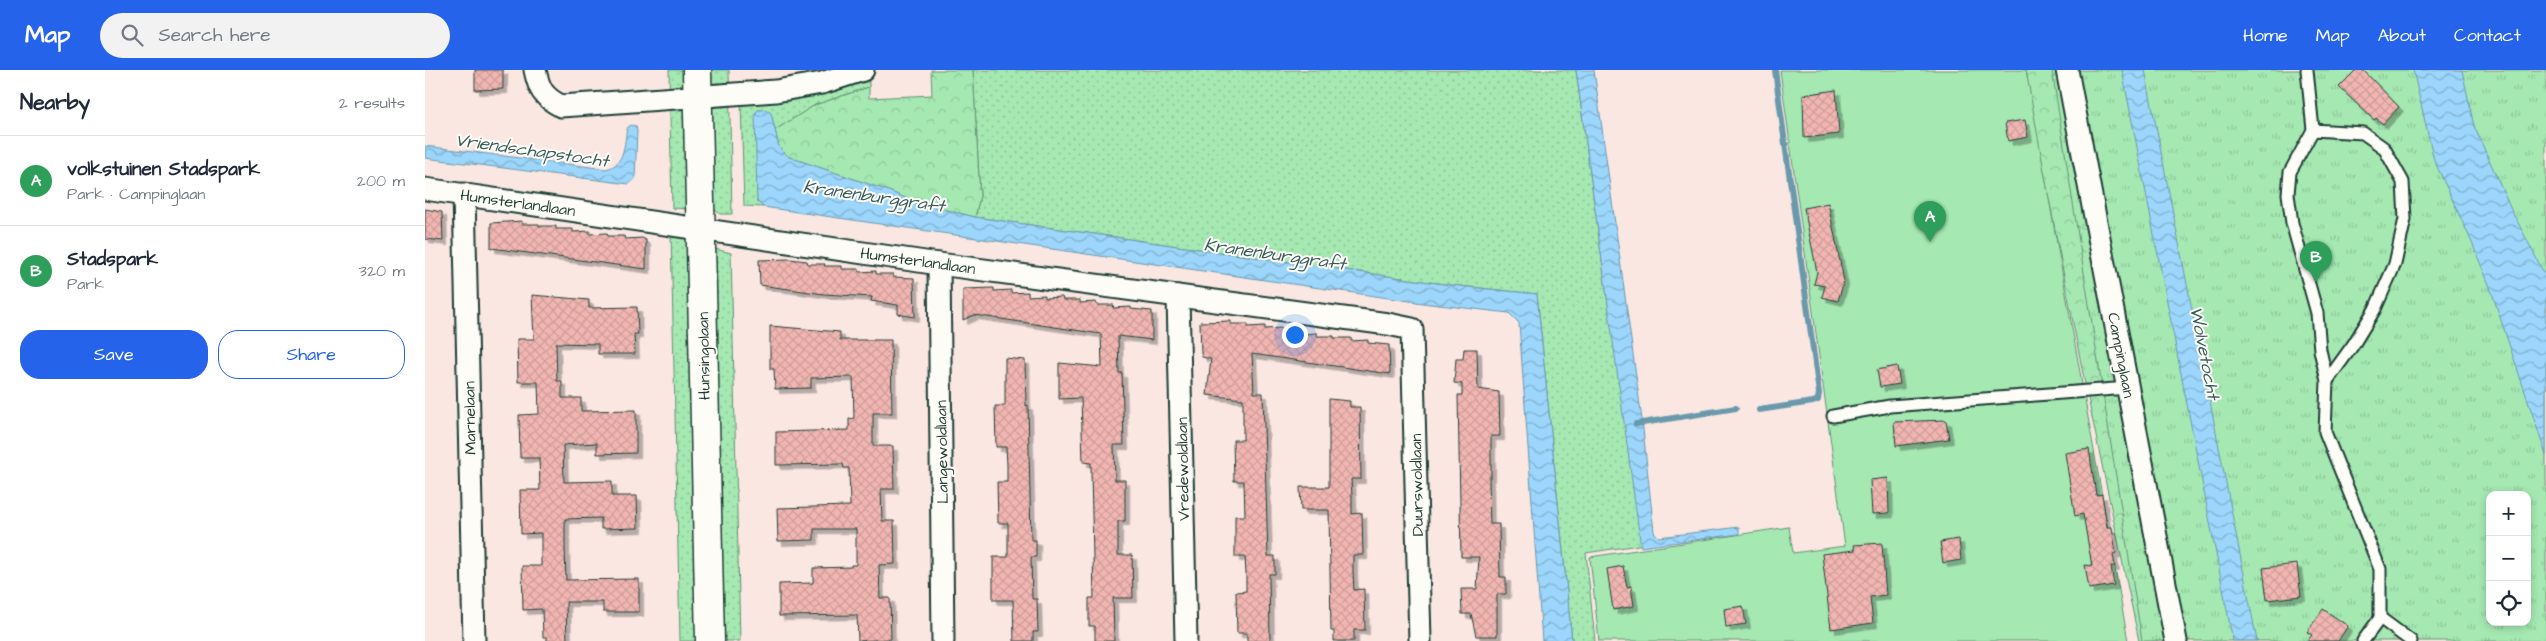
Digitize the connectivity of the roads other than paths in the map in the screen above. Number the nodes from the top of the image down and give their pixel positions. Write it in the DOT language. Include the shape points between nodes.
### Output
graph roads {
  1 [pos="535,70"];
  2 [pos="697,70"];
  3 [pos="863,70"];
  4 [pos="2067,70"];
  5 [pos="2307,70"];
  6 [pos="698,97"];
  7 [pos="2313,130"];
  8 [pos="425,189"];
  9 [pos="464,194"];
  10 [pos="701,228"];
  11 [pos="939,264"];
  12 [pos="1178,296"];
  13 [pos="1412,329"];
  14 [pos="2327,381"];
  15 [pos="2128,388"];
  16 [pos="1833,416"];
  17 [pos="2379,618"];
  18 [pos="474,641"];
  19 [pos="710,641"];
  20 [pos="943,641"];
  21 [pos="1186,641"];
  22 [pos="1420,641"];
  23 [pos="2176,641"];
  24 [pos="2363,641"];
  25 [pos="2411,641"];
  1 -- 6 [label="street" via="539,89 548,100 561,106"];
  2 -- 6 [label="street, Hunsingolaan"];
  3 -- 6 [label="street" via="822,83 776,92"];
  4 -- 15 [label="street, Campinglaan"];
  5 -- 7 [label="lane"];
  6 -- 10 [label="street, Hunsingolaan"];
  7 -- 14 [label="lane" via="2290,172 2288,194 2292,223 2317,313"];
  7 -- 14 [label="lane" via="2363,133 2385,148 2403,182 2405,220 2395,264 2375,309"];
  8 -- 9 [label="street, Humsterlandlaan"];
  9 -- 10 [label="street, Humsterlandlaan"];
  9 -- 18 [label="street, Marnelaan"];
  10 -- 11 [label="street, Humsterlandlaan"];
  10 -- 19 [label="street, Hunsingolaan"];
  11 -- 12 [label="street, Humsterlandlaan"];
  11 -- 20 [label="street, Langewoldlaan"];
  12 -- 13 [label="street, Humsterlandlaan"];
  12 -- 21 [label="street, Vredewoldlaan"];
  13 -- 22 [label="street, Duurswoldlaan"];
  14 -- 17 [label="lane" via="2325,432 2380,569"];
  15 -- 16 [label="lane" via="1890,406"];
  15 -- 23 [label="street, Campinglaan"];
  17 -- 24 [label="lane"];
  17 -- 25 [label="lane"];
}
